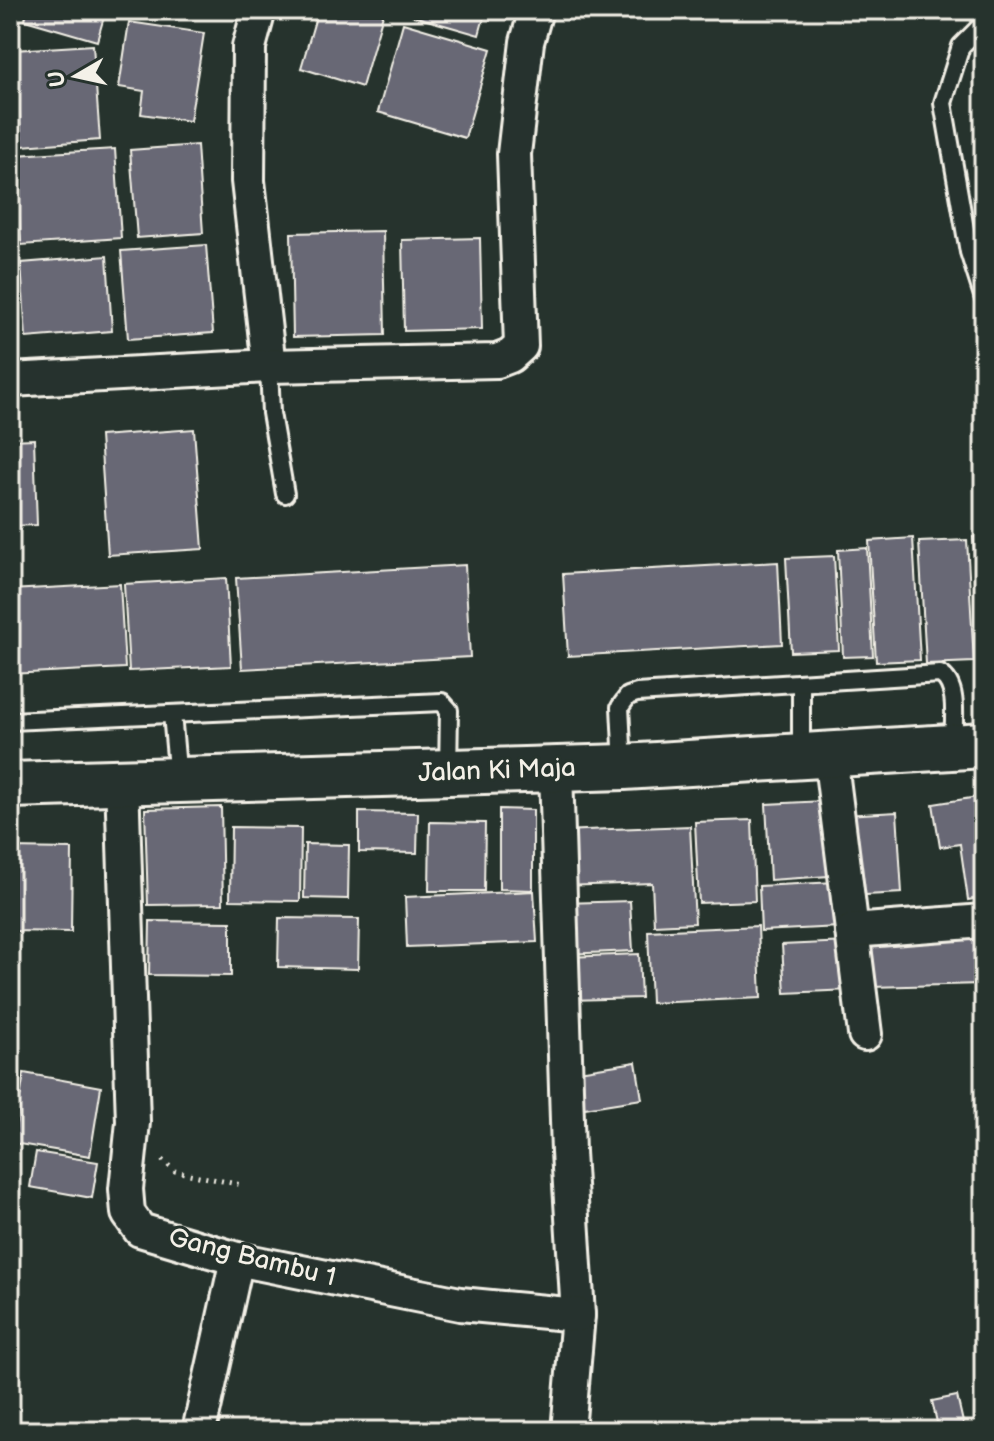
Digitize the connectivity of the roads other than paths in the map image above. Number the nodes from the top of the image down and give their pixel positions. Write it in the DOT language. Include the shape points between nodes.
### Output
graph roads {
  1 [pos="259,10"];
  2 [pos="536,10"];
  3 [pos="984,23"];
  4 [pos="984,299"];
  5 [pos="269,366"];
  6 [pos="10,380"];
  7 [pos="285,494"];
  8 [pos="801,683"];
  9 [pos="172,714"];
  10 [pos="10,721"];
  11 [pos="969,746"];
  12 [pos="816,756"];
  13 [pos="624,767"];
  14 [pos="556,770"];
  15 [pos="448,773"];
  16 [pos="178,779"];
  17 [pos="122,780"];
  18 [pos="10,785"];
  19 [pos="984,921"];
  20 [pos="852,931"];
  21 [pos="865,1034"];
  22 [pos="237,1259"];
  23 [pos="578,1315"];
  24 [pos="199,1431"];
  25 [pos="568,1431"];
  1 -- 5 [label="street" via="249,47 248,181"];
  2 -- 5 [label="street" via="527,42 514,154 521,346 497,361"];
  3 -- 4 [label="lane" via="961,46 943,103 969,252"];
  5 -- 6 [label="street"];
  5 -- 7 [label="lane"];
  8 -- 11 [label="lane" via="944,676"];
  8 -- 12 [label="lane"];
  8 -- 13 [label="lane" via="628,696 620,707"];
  9 -- 10 [label="lane"];
  9 -- 15 [label="lane" via="442,702 449,710"];
  9 -- 16 [label="lane"];
  11 -- 12 [label="main road, Jalan Ki Maja"];
  12 -- 13 [label="main road, Jalan Ki Maja"];
  12 -- 20 [label="street"];
  13 -- 14 [label="main road, Jalan Ki Maja"];
  14 -- 15 [label="main road, Jalan Ki Maja"];
  14 -- 23 [label="street"];
  15 -- 16 [label="main road, Jalan Ki Maja"];
  16 -- 17 [label="main road, Jalan Ki Maja"];
  17 -- 18 [label="main road, Jalan Ki Maja"];
  17 -- 22 [label="street, Gang Bambu 1" via="133,1122 128,1213 140,1230"];
  19 -- 20 [label="street"];
  20 -- 21 [label="street"];
  22 -- 23 [label="street, Gang Bambu 1" via="460,1304"];
  22 -- 24 [label="street"];
  23 -- 25 [label="street"];
}
